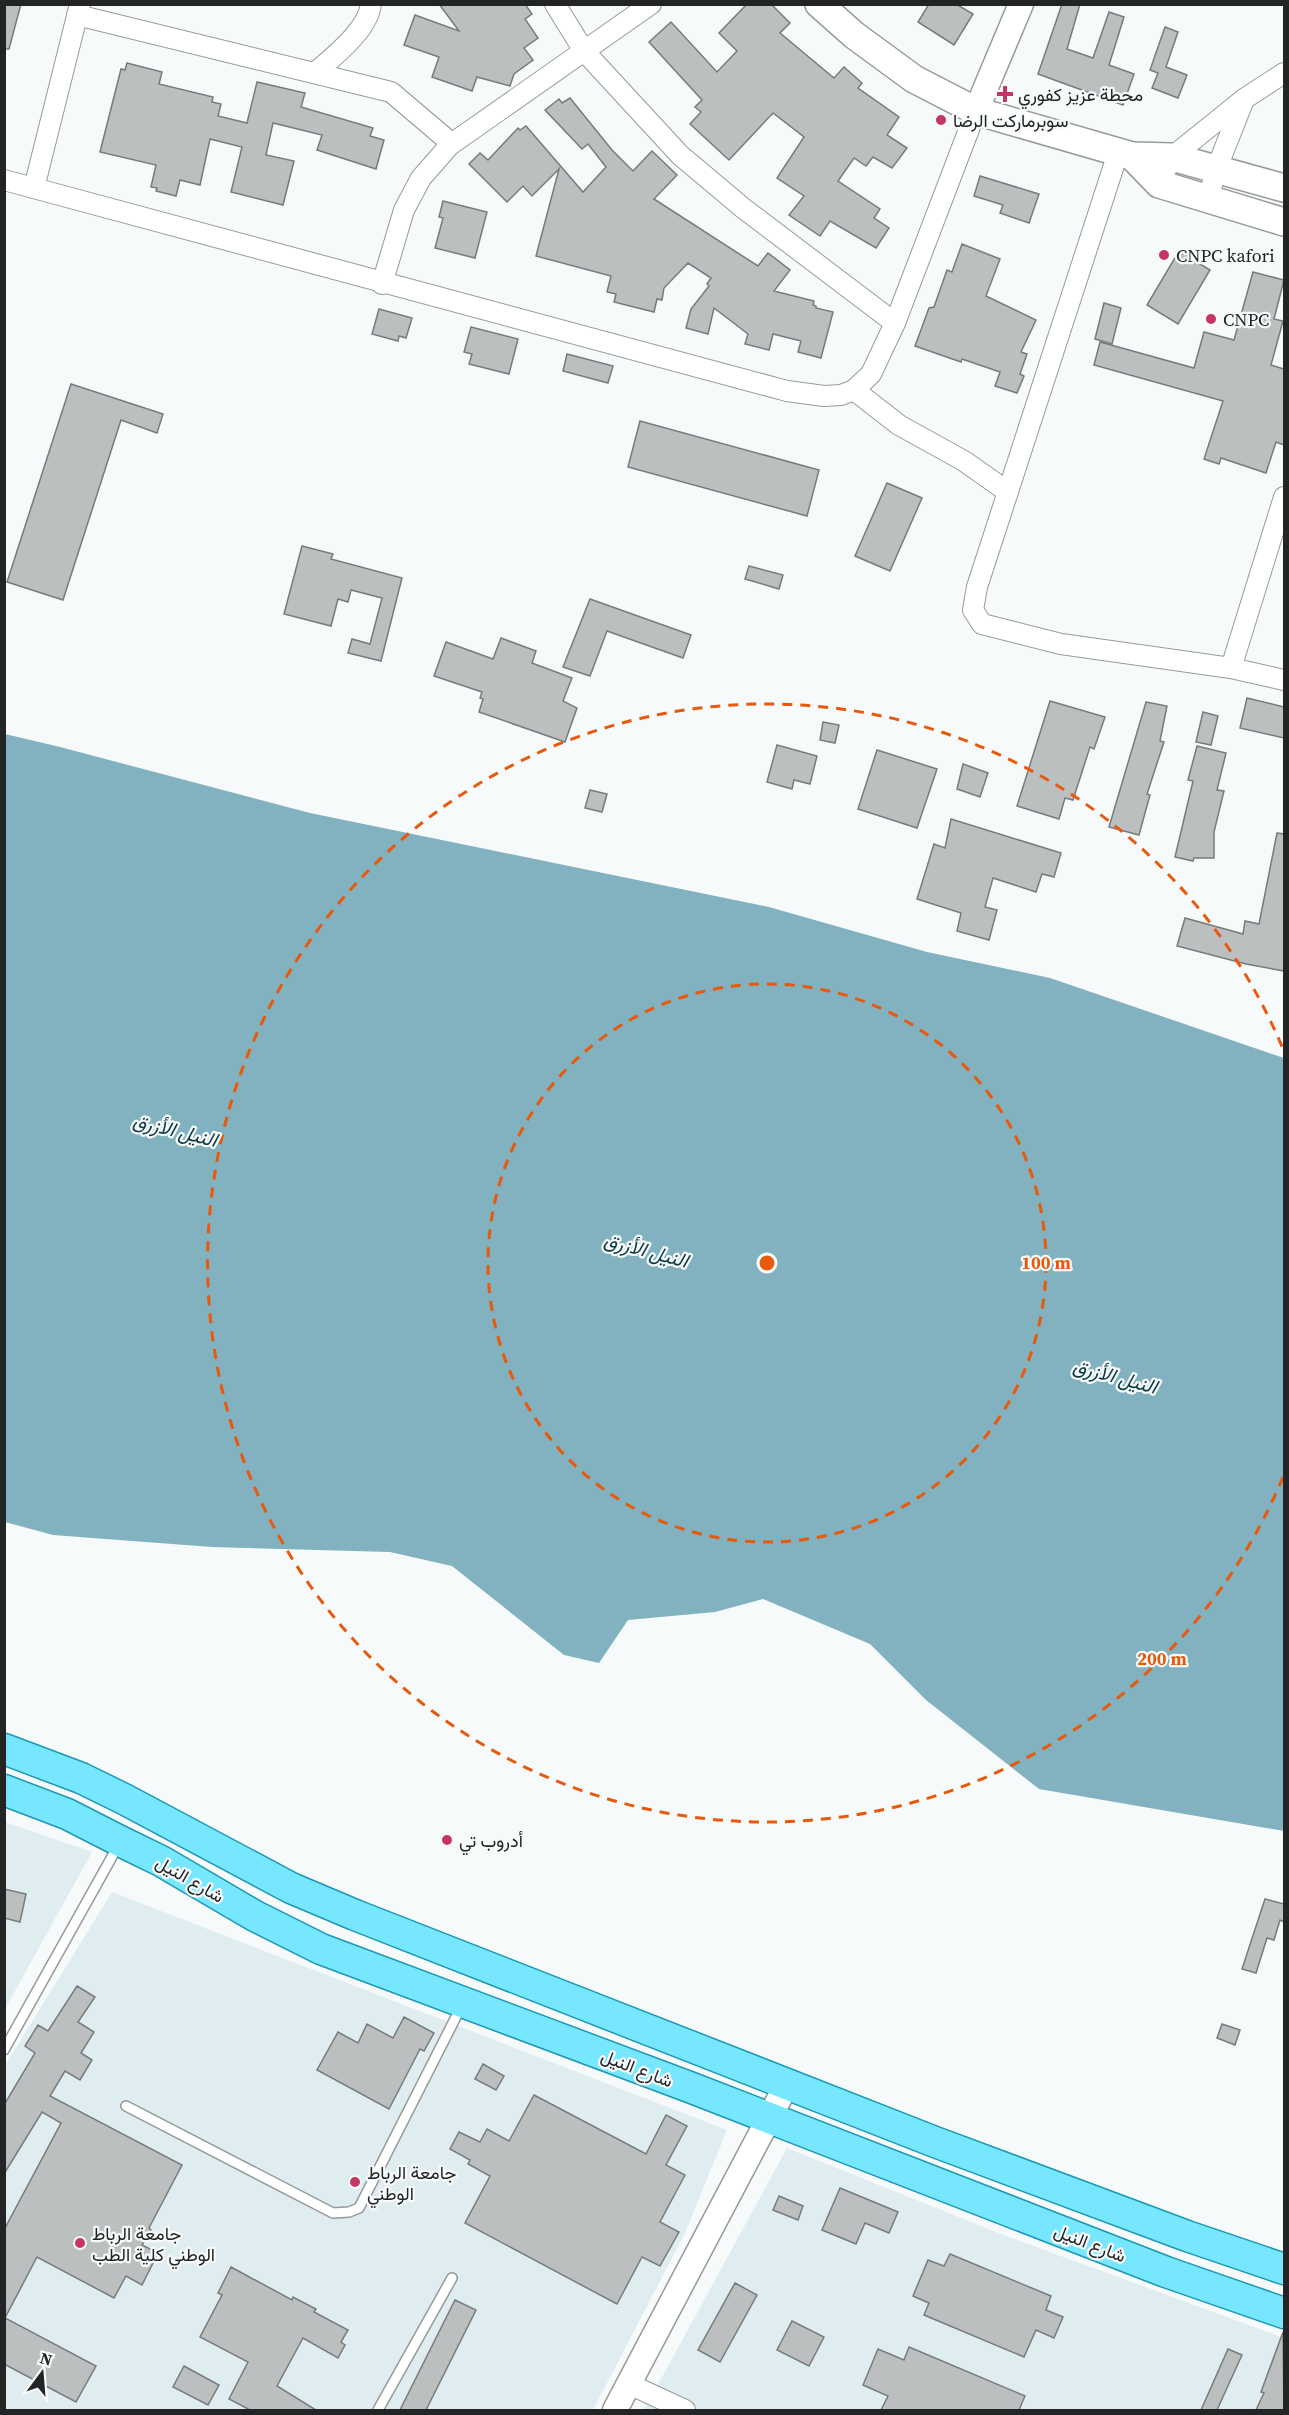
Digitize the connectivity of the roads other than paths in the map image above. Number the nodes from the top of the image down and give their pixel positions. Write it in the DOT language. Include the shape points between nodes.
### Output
graph roads {
  1 [pos="371,4"];
  2 [pos="555,4"];
  3 [pos="651,4"];
  4 [pos="819,4"];
  5 [pos="1021,4"];
  6 [pos="78,10"];
  7 [pos="584,51"];
  8 [pos="316,72"];
  9 [pos="1284,73"];
  10 [pos="1244,99"];
  11 [pos="976,111"];
  12 [pos="450,145"];
  13 [pos="1125,155"];
  14 [pos="1172,157"];
  15 [pos="1216,170"];
  16 [pos="4,180"];
  17 [pos="1159,184"];
  18 [pos="34,188"];
  19 [pos="1284,188"];
  20 [pos="1208,201"];
  21 [pos="1284,222"];
  22 [pos="382,284"];
  23 [pos="895,323"];
  24 [pos="854,390"];
  25 [pos="1008,492"];
  26 [pos="1284,497"];
  27 [pos="1231,668"];
  28 [pos="1284,680"];
  29 [pos="4,1749"];
  30 [pos="4,1790"];
  31 [pos="120,1841"];
  32 [pos="464,2002"];
  33 [pos="4,2050"];
  34 [pos="787,2084"];
  35 [pos="126,2106"];
  36 [pos="769,2120"];
  37 [pos="1284,2269"];
  38 [pos="452,2278"];
  39 [pos="1284,2313"];
  40 [pos="628,2384"];
  41 [pos="378,2410"];
  42 [pos="615,2410"];
  43 [pos="685,2410"];
  1 -- 8 [label="street" via="370,12 352,38"];
  2 -- 7 [label="street"];
  3 -- 7 [label="street"];
  4 -- 11 [label="main road" via="914,79"];
  5 -- 11 [label="street"];
  6 -- 8 [label="street"];
  6 -- 18 [label="street"];
  7 -- 12 [label="street"];
  7 -- 23 [label="street" via="680,155"];
  8 -- 12 [label="street" via="391,92"];
  9 -- 10 [label="street"];
  10 -- 14 [label="street"];
  10 -- 15 [label="street"];
  11 -- 13 [label="main road"];
  11 -- 23 [label="street"];
  12 -- 22 [label="street" via="421,178 404,210"];
  13 -- 14 [label="main road"];
  13 -- 17 [label="main road"];
  13 -- 25 [label="street"];
  14 -- 15 [label="main road"];
  14 -- 17 [label="street"];
  15 -- 19 [label="main road"];
  15 -- 20 [label="street"];
  16 -- 18 [label="street"];
  17 -- 20 [label="main road"];
  18 -- 22 [label="street"];
  20 -- 21 [label="main road"];
  22 -- 24 [label="street" via="787,391 824,396"];
  23 -- 24 [label="street" via="871,374"];
  24 -- 25 [label="street" via="899,425 964,461"];
  25 -- 27 [label="street" via="977,587 973,609 982,624 1061,644"];
  26 -- 27 [label="street"];
  27 -- 28 [label="street"];
  29 -- 34 [label="main road" via="81,1778 291,1888"];
  30 -- 31 [label="main road, شارع النيل" via="67,1814"];
  31 -- 32 [label="main road, شارع النيل" via="321,1948"];
  31 -- 33 [label="lane"];
  32 -- 35 [label="lane" via="359,2208 349,2212 333,2213"];
  32 -- 36 [label="main road, شارع النيل"];
  34 -- 36 [label="street"];
  34 -- 37 [label="main road"];
  36 -- 39 [label="main road, شارع النيل" via="1166,2272"];
  36 -- 40 [label="street"];
  38 -- 41 [label="lane"];
  40 -- 42 [label="street"];
  40 -- 43 [label="street"];
}
